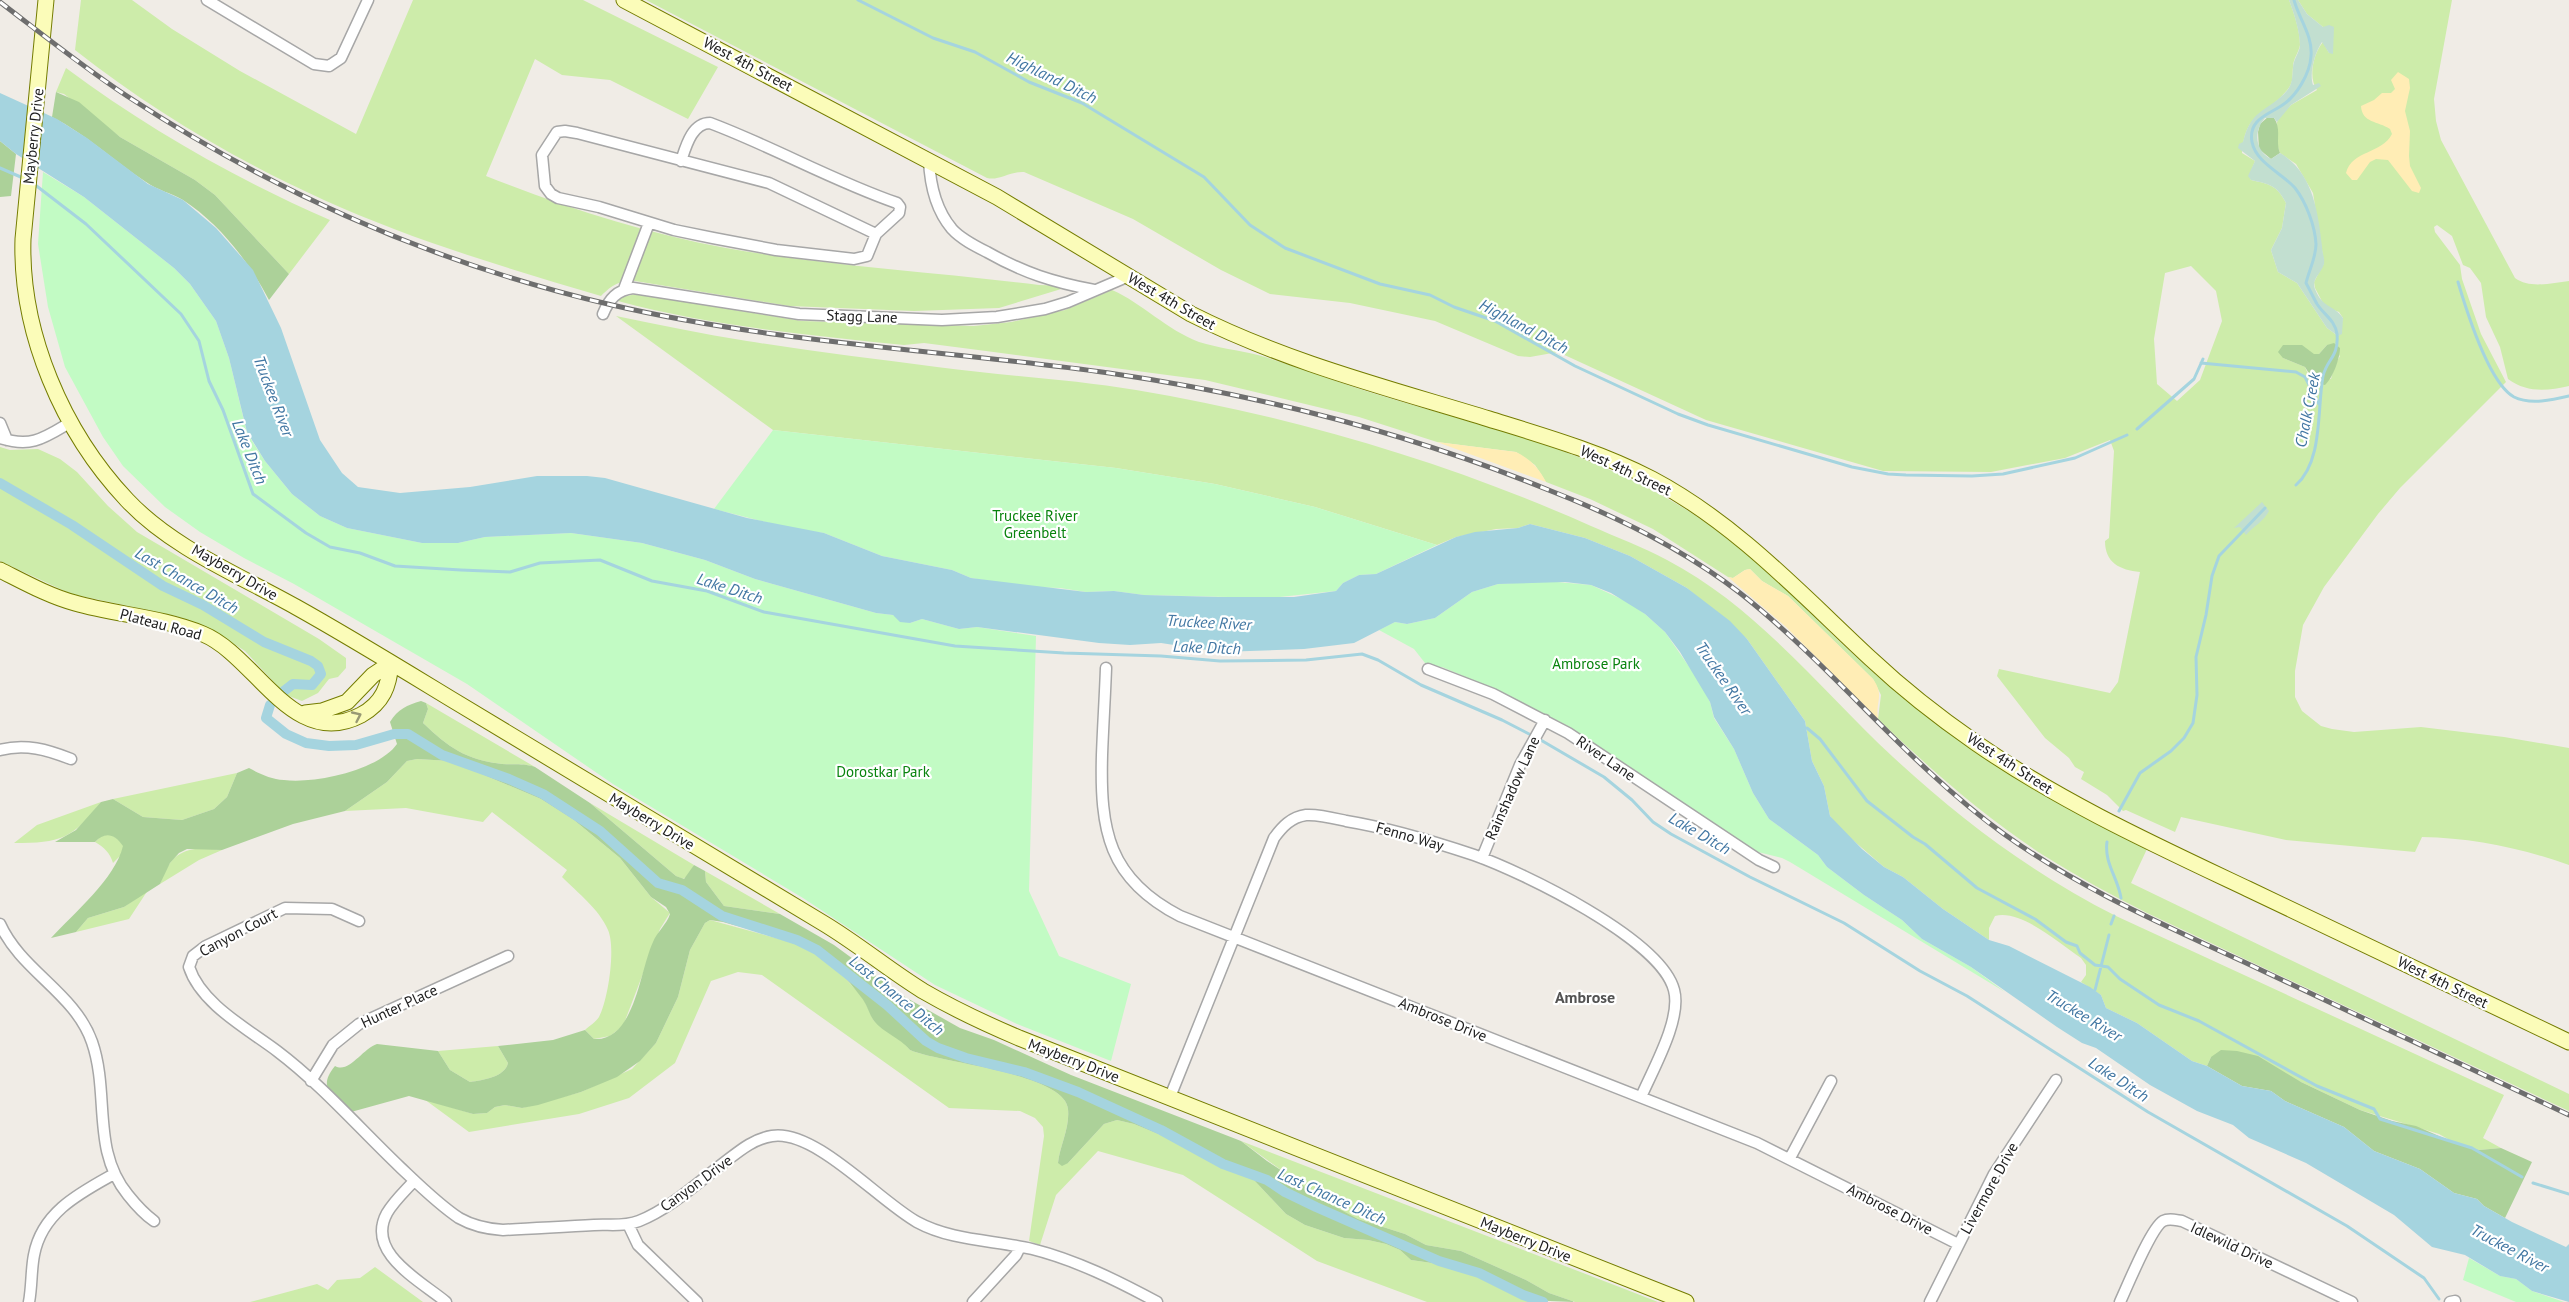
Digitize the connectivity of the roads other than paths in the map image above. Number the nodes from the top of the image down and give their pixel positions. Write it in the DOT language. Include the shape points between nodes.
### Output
graph roads {
  1 [pos="46,0"];
  2 [pos="207,0"];
  3 [pos="368,0"];
  4 [pos="624,0"];
  5 [pos="929,160"];
  6 [pos="681,161"];
  7 [pos="649,223"];
  8 [pos="876,234"];
  9 [pos="1129,276"];
  10 [pos="624,289"];
  11 [pos="1096,291"];
  12 [pos="603,314"];
  13 [pos="71,422"];
  14 [pos="0,423"];
  15 [pos="3,439"];
  16 [pos="0,570"];
  17 [pos="391,663"];
  18 [pos="1106,668"];
  19 [pos="1428,669"];
  20 [pos="302,714"];
  21 [pos="1545,720"];
  22 [pos="0,750"];
  23 [pos="71,759"];
  24 [pos="1482,858"];
  25 [pos="1774,867"];
  26 [pos="359,921"];
  27 [pos="0,924"];
  28 [pos="1234,936"];
  29 [pos="508,956"];
  30 [pos="189,963"];
  31 [pos="2569,1042"];
  32 [pos="2056,1080"];
  33 [pos="311,1081"];
  34 [pos="1831,1081"];
  35 [pos="1170,1097"];
  36 [pos="1641,1097"];
  37 [pos="1790,1158"];
  38 [pos="114,1174"];
  39 [pos="414,1180"];
  40 [pos="154,1221"];
  41 [pos="628,1224"];
  42 [pos="1958,1244"];
  43 [pos="1020,1247"];
  44 [pos="29,1302"];
  45 [pos="446,1302"];
  46 [pos="697,1302"];
  47 [pos="974,1302"];
  48 [pos="1157,1302"];
  49 [pos="1686,1302"];
  50 [pos="1930,1302"];
  51 [pos="2120,1302"];
  52 [pos="2352,1302"];
  1 -- 13 [label="main road, Mayberry Drive" via="22,259 27,300 44,361"];
  2 -- 3 [label="street" via="314,64 329,66 342,58"];
  4 -- 5 [label="main road, West 4th Street"];
  5 -- 9 [label="main road, West 4th Street"];
  5 -- 11 [label="street" via="931,184 940,208 952,229 972,245 1020,271"];
  6 -- 7 [label="street" via="565,131 557,132 547,145 542,155 542,177 551,194"];
  6 -- 8 [label="street" via="769,183"];
  6 -- 8 [label="street" via="698,126 710,123 897,203 899,213"];
  7 -- 8 [label="street" via="750,246 854,259 867,256"];
  7 -- 10 [label="street"];
  9 -- 11 [label="street, Stagg Lane"];
  9 -- 31 [label="main road, West 4th Street" via="1191,314 1272,351 1570,444 1652,480 1724,525 1905,689 2020,772 2165,849"];
  10 -- 11 [label="street, Stagg Lane" via="645,288 799,314 942,320 1027,313"];
  10 -- 12 [label="street" via="612,297"];
  13 -- 15 [label="street" via="36,442"];
  13 -- 17 [label="main road, Mayberry Drive" via="129,503 161,528"];
  14 -- 15 [label="street"];
  16 -- 20 [label="main road, Plateau Road" via="69,602 205,635 234,652 280,701"];
  17 -- 20 [label="main road" via="347,702"];
  20 -- 17 [label="main road, Plateau Road, one-way" via="334,723 366,712 386,693"];
  17 -- 35 [label="main road, Mayberry Drive" via="830,927 941,1000 1019,1038"];
  18 -- 28 [label="street, Ambrose Drive" via="1101,797 1109,842 1131,880 1152,900 1180,916"];
  19 -- 21 [label="street, River Lane" via="1493,694"];
  21 -- 24 [label="street, Rainshadow Lane" via="1531,742"];
  21 -- 25 [label="street, River Lane"];
  22 -- 23 [label="street" via="38,748"];
  24 -- 28 [label="street, Fenno Way" via="1375,826 1319,816 1297,817 1274,838"];
  24 -- 36 [label="street, Fenno Way" via="1600,918 1665,970 1675,991 1675,1012"];
  26 -- 30 [label="street, Canyon Court" via="333,909 285,908 206,946"];
  27 -- 38 [label="street" via="15,950 75,1011 88,1032 99,1065 105,1149"];
  28 -- 35 [label="street, Fenno Way"];
  28 -- 36 [label="street, Ambrose Drive"];
  29 -- 33 [label="street, Hunter Place" via="359,1024 333,1045"];
  30 -- 33 [label="street, Canyon Drive" via="190,971 212,1001"];
  32 -- 42 [label="street, Livermore Drive" via="1994,1174"];
  33 -- 39 [label="street, Canyon Drive"];
  34 -- 37 [label="street"];
  35 -- 49 [label="main road, Mayberry Drive"];
  36 -- 37 [label="street, Ambrose Drive"];
  37 -- 42 [label="street, Ambrose Drive"];
  38 -- 40 [label="street"];
  38 -- 44 [label="street" via="75,1195 50,1221 36,1244"];
  39 -- 41 [label="street, Canyon Drive" via="459,1218 488,1229"];
  39 -- 45 [label="street" via="386,1214 382,1235 399,1265"];
  41 -- 43 [label="street, Canyon Drive" via="674,1201 755,1141 785,1135 817,1148 917,1222 951,1235"];
  41 -- 46 [label="street" via="638,1245"];
  42 -- 50 [label="street, Livermore Drive"];
  43 -- 47 [label="street"];
  43 -- 48 [label="street, Canyon Drive" via="1089,1269"];
  51 -- 52 [label="street, Idlewild Drive" via="2154,1229 2172,1219"];
}
